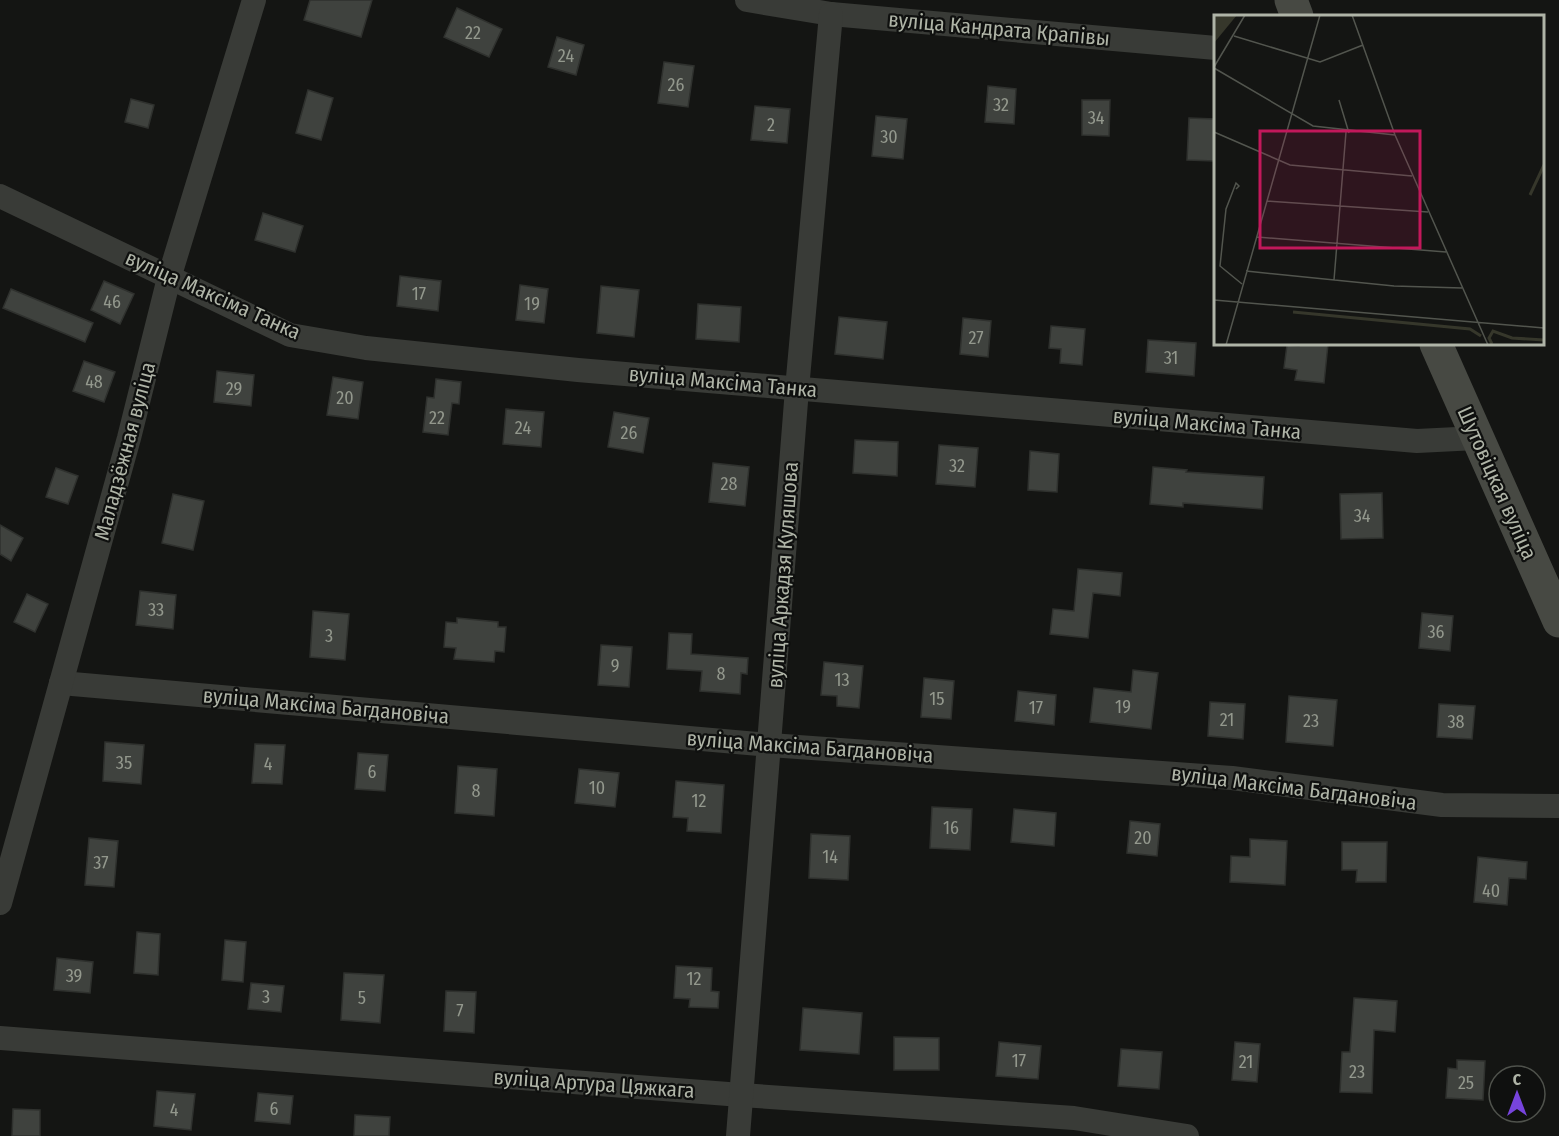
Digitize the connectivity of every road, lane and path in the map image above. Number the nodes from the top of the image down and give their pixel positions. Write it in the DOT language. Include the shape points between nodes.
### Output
graph roads {
  1 [pos="254,0"];
  2 [pos="747,0"];
  3 [pos="1291,0"];
  4 [pos="861,8"];
  5 [pos="831,14"];
  6 [pos="1297,15"];
  7 [pos="1214,48"];
  8 [pos="0,196"];
  9 [pos="170,278"];
  10 [pos="1436,345"];
  11 [pos="797,389"];
  12 [pos="1477,438"];
  13 [pos="1559,621"];
  14 [pos="61,683"];
  15 [pos="770,745"];
  16 [pos="1559,806"];
  17 [pos="0,903"];
  18 [pos="0,1038"];
  19 [pos="741,1095"];
  20 [pos="738,1136"];
  21 [pos="1187,1136"];
  1 -- 9 [label="street, Маладзёжная вуліца"];
  2 -- 5 [label="street, вуліца Кандрата Крапівы"];
  3 -- 6 [label="main road"];
  4 -- 5 [label="street, вуліца Кандрата Крапівы"];
  4 -- 7 [label="street, вуліца Кандрата Крапівы"];
  5 -- 11 [label="street, вуліца Аркадзя Куляшова"];
  8 -- 9 [label="street, вуліца Максіма Танка"];
  9 -- 11 [label="street, вуліца Максіма Танка" via="301,337 366,348"];
  9 -- 14 [label="street, Маладзёжная вуліца"];
  10 -- 12 [label="main road, Шутовіцкая вуліца"];
  11 -- 12 [label="street, вуліца Максіма Танка" via="1417,441"];
  11 -- 15 [label="street, вуліца Аркадзя Куляшова"];
  12 -- 13 [label="main road, Шутовіцкая вуліца"];
  14 -- 15 [label="street, вуліца Максіма Багдановіча"];
  14 -- 17 [label="street, Маладзёжная вуліца"];
  15 -- 16 [label="street, вуліца Максіма Багдановіча" via="1232,778 1442,805"];
  15 -- 19 [label="street, вуліца Аркадзя Куляшова"];
  18 -- 19 [label="street, вуліца Артура Цяжкага"];
  19 -- 20 [label="street, вуліца Аркадзя Куляшова"];
  19 -- 21 [label="street, вуліца Артура Цяжкага" via="1074,1118"];
}
